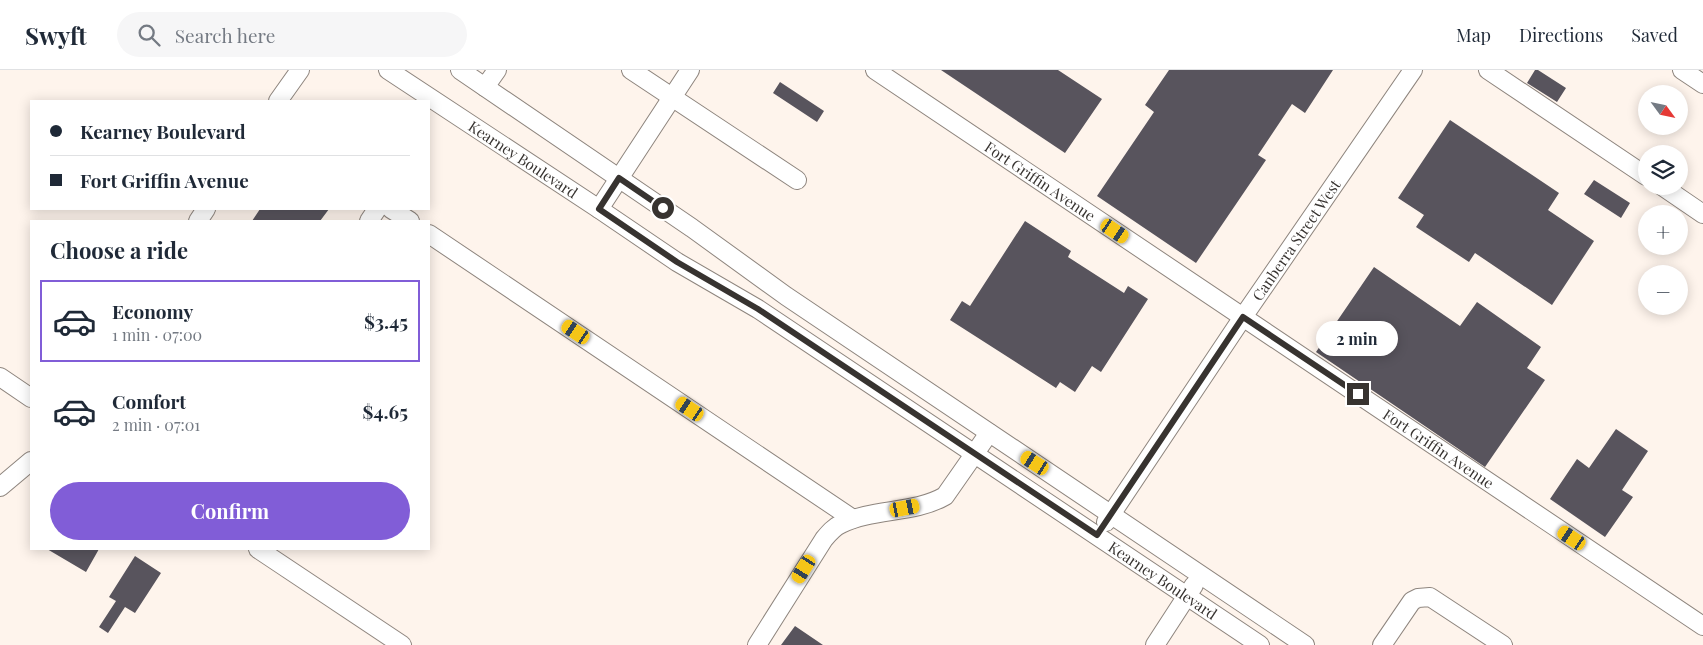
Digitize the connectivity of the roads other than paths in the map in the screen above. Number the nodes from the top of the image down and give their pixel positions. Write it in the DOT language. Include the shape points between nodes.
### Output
graph roads {
  1 [pos="300,70"];
  2 [pos="388,70"];
  3 [pos="460,70"];
  4 [pos="496,70"];
  5 [pos="631,70"];
  6 [pos="690,70"];
  7 [pos="875,70"];
  8 [pos="1413,70"];
  9 [pos="1488,70"];
  10 [pos="1682,70"];
  11 [pos="1703,84"];
  12 [pos="485,87"];
  13 [pos="672,97"];
  14 [pos="279,100"];
  15 [pos="1638,171"];
  16 [pos="619,178"];
  17 [pos="797,180"];
  18 [pos="1675,195"];
  19 [pos="599,209"];
  20 [pos="394,210"];
  21 [pos="1703,214"];
  22 [pos="408,220"];
  23 [pos="430,235"];
  24 [pos="1243,317"];
  25 [pos="0,377"];
  26 [pos="30,397"];
  27 [pos="989,433"];
  28 [pos="975,454"];
  29 [pos="30,462"];
  30 [pos="0,487"];
  31 [pos="1112,514"];
  32 [pos="853,519"];
  33 [pos="1097,535"];
  34 [pos="260,550"];
  35 [pos="1201,574"];
  36 [pos="1187,595"];
  37 [pos="1703,626"];
  38 [pos="402,645"];
  39 [pos="757,645"];
  40 [pos="1155,645"];
  41 [pos="1260,645"];
  42 [pos="1305,645"];
  43 [pos="1382,645"];
  44 [pos="1503,645"];
  1 -- 14 [label="street"];
  2 -- 19 [label="street, Kearney Boulevard"];
  3 -- 12 [label="street, Kearney Boulevard"];
  4 -- 12 [label="street"];
  5 -- 13 [label="street"];
  6 -- 13 [label="street"];
  7 -- 24 [label="street, Fort Griffin Avenue"];
  8 -- 24 [label="street, Canberra Street West"];
  9 -- 15 [label="street"];
  10 -- 11 [label="street"];
  12 -- 16 [label="street, Kearney Boulevard"];
  13 -- 16 [label="street"];
  13 -- 17 [label="street"];
  16 -- 19 [label="street"];
  16 -- 27 [label="street, Kearney Boulevard"];
  18 -- 21 [label="street"];
  19 -- 28 [label="street, Kearney Boulevard" via="677,262 758,309"];
  20 -- 22 [label="street"];
  23 -- 32 [label="street"];
  24 -- 31 [label="street, Canberra Street West"];
  24 -- 37 [label="street, Fort Griffin Avenue"];
  25 -- 26 [label="street"];
  27 -- 28 [label="street"];
  27 -- 31 [label="street, Kearney Boulevard"];
  28 -- 32 [label="street" via="946,496 937,501"];
  28 -- 33 [label="street, Kearney Boulevard"];
  29 -- 30 [label="street"];
  31 -- 33 [label="street, Canberra Street West"];
  31 -- 35 [label="street, Kearney Boulevard"];
  32 -- 39 [label="street" via="832,529 824,539"];
  33 -- 36 [label="street, Kearney Boulevard"];
  34 -- 38 [label="street"];
  35 -- 36 [label="street"];
  35 -- 42 [label="street, Kearney Boulevard"];
  36 -- 40 [label="street"];
  36 -- 41 [label="street, Kearney Boulevard"];
  43 -- 44 [label="street" via="1412,601 1430,597"];
}
